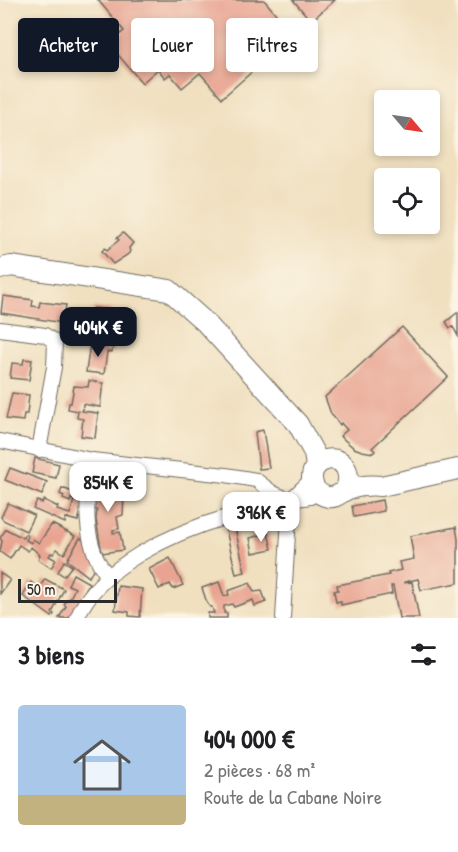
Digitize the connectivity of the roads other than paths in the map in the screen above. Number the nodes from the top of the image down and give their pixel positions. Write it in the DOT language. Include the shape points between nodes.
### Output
graph roads {
  1 [pos="0,269"];
  2 [pos="0,329"];
  3 [pos="0,441"];
  4 [pos="39,450"];
  5 [pos="92,460"];
  6 [pos="458,469"];
  7 [pos="325,474"];
  8 [pos="371,485"];
  9 [pos="345,490"];
  10 [pos="290,501"];
  11 [pos="109,577"];
  12 [pos="76,618"];
  13 [pos="283,618"];
  1 -- 7 [label="street" via="11,266 169,290 205,322 298,424 314,435"];
  2 -- 4 [label="street" via="45,335 56,342"];
  3 -- 4 [label="street"];
  4 -- 5 [label="street"];
  5 -- 10 [label="street" via="256,480"];
  5 -- 11 [label="street" via="87,527 98,562"];
  6 -- 8 [label="street"];
  7 -- 8 [label="street"];
  7 -- 9 [label="street" via="349,480"];
  7 -- 9 [label="street" via="327,497"];
  7 -- 10 [label="street"];
  8 -- 9 [label="street"];
  10 -- 11 [label="street" via="180,534 124,564"];
  10 -- 13 [label="street"];
  11 -- 12 [label="street" via="94,589"];
}
